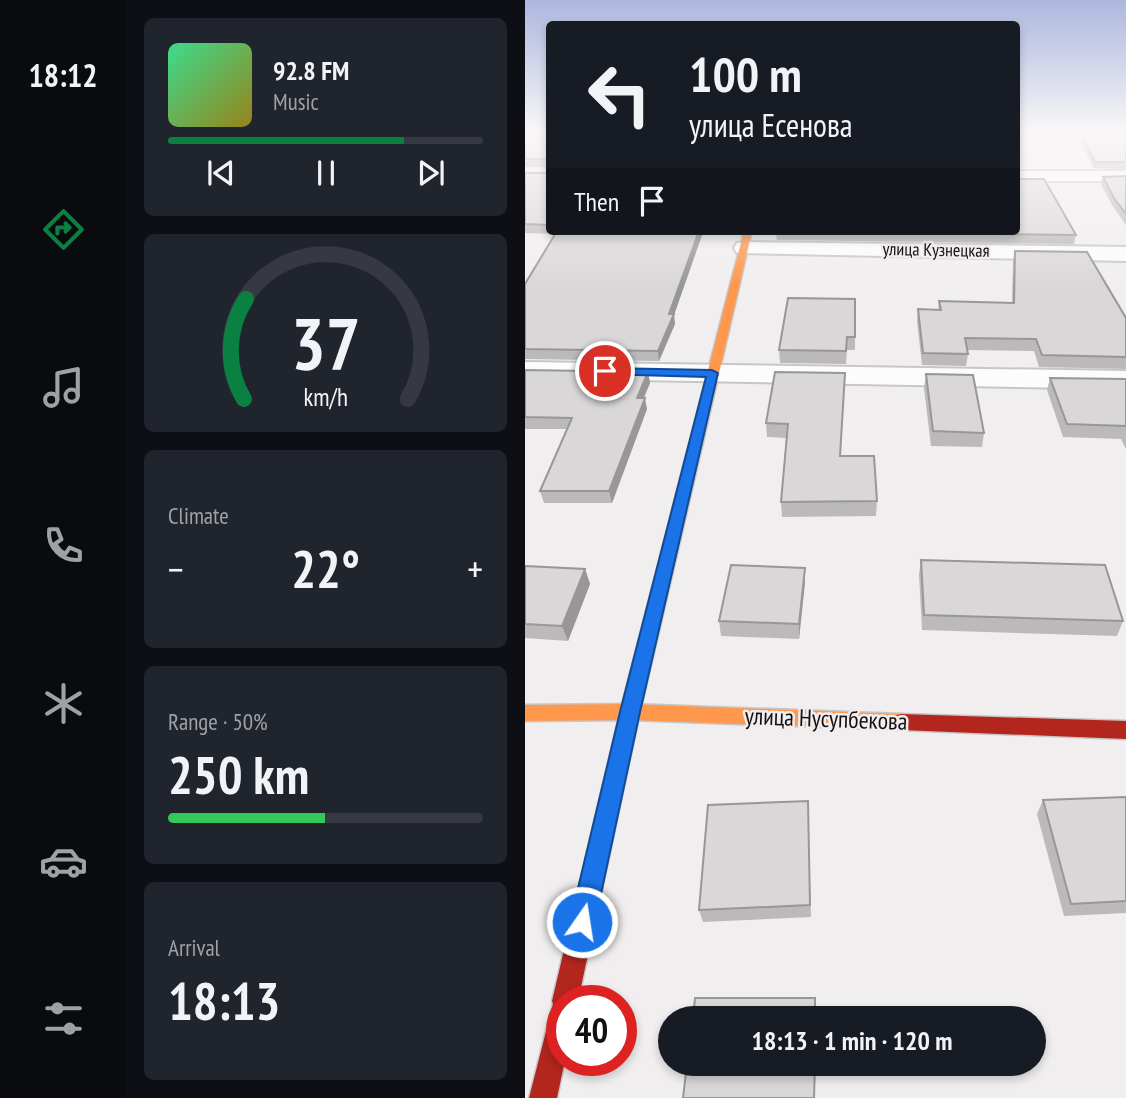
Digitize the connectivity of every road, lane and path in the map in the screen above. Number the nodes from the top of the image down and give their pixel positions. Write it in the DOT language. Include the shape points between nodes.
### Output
graph roads {
  1 [pos="746,239"];
  2 [pos="1126,254"];
  3 [pos="525,370"];
  4 [pos="712,373"];
  5 [pos="1126,380"];
  6 [pos="630,712"];
  7 [pos="525,713"];
  8 [pos="1126,730"];
  9 [pos="569,985"];
  10 [pos="548,1076"];
  11 [pos="543,1098"];
  1 -- 2 [label="street, улица Кузнецкая"];
  1 -- 4 [label="street"];
  3 -- 4 [label="street"];
  4 -- 5 [label="street"];
  4 -- 6 [label="street"];
  6 -- 7 [label="street, улица Нусупбекова"];
  6 -- 8 [label="street, улица Нусупбекова"];
  6 -- 9 [label="street"];
  10 -- 11 [label="street"];
}
